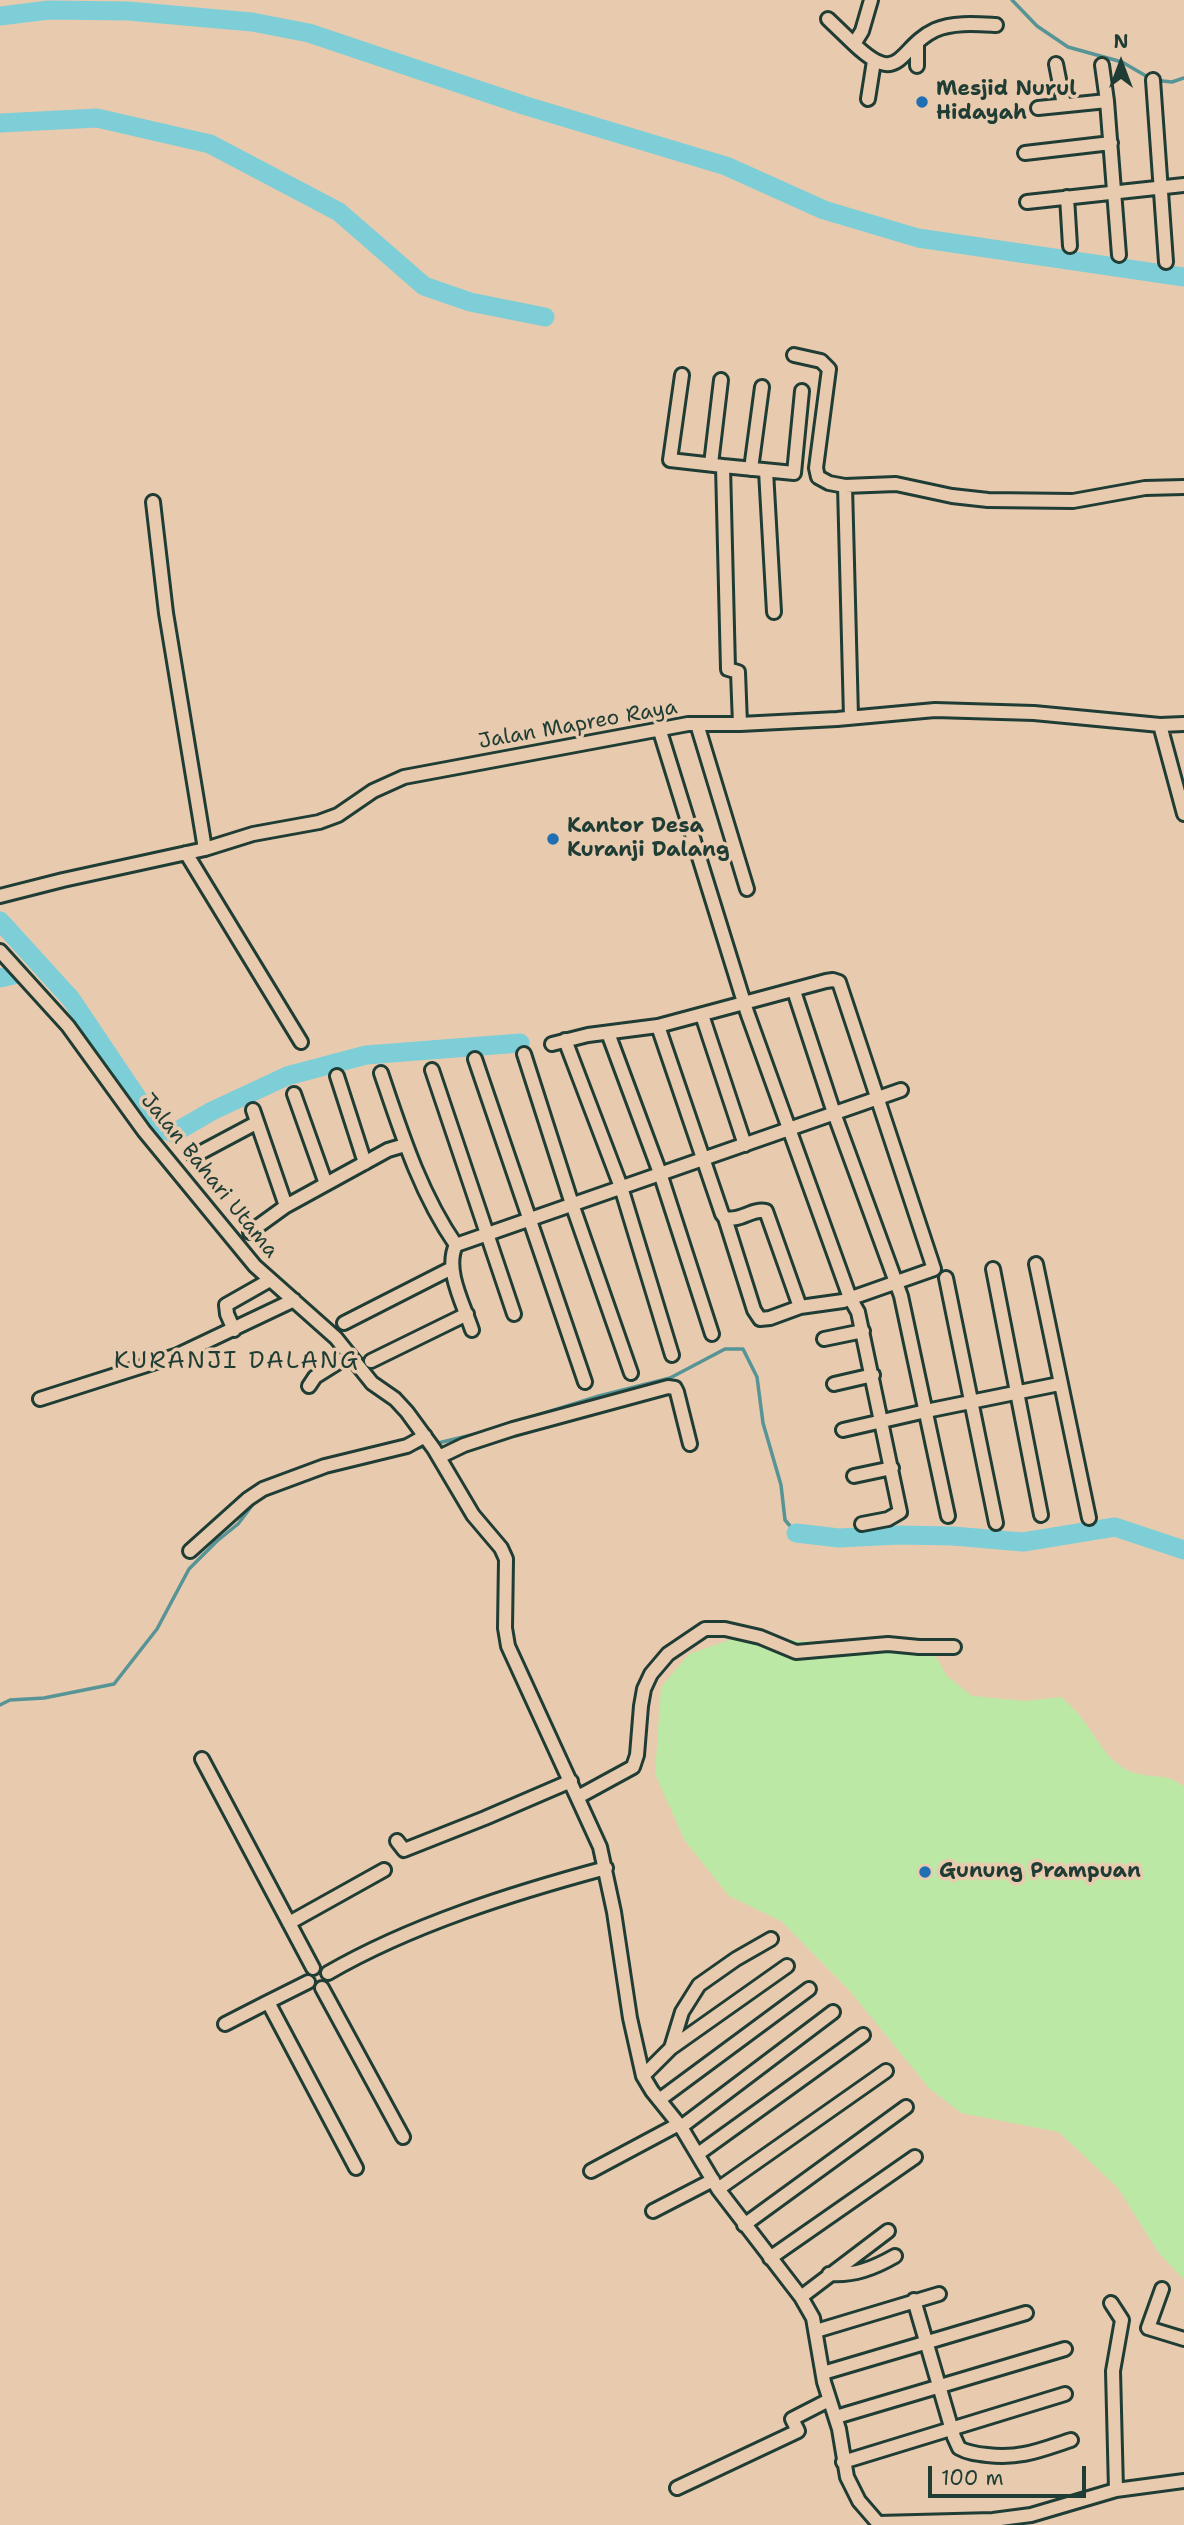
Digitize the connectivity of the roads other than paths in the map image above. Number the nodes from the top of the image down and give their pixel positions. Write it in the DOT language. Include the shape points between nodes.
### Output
graph roads {
  1 [pos="871,0"];
  2 [pos="828,19"];
  3 [pos="996,25"];
  4 [pos="855,42"];
  5 [pos="917,44"];
  6 [pos="874,61"];
  7 [pos="1056,64"];
  8 [pos="1101,65"];
  9 [pos="917,66"];
  10 [pos="1153,80"];
  11 [pos="869,99"];
  12 [pos="1107,101"];
  13 [pos="1064,105"];
  14 [pos="1038,108"];
  15 [pos="1111,143"];
  16 [pos="1025,153"];
  17 [pos="1184,185"];
  18 [pos="1160,188"];
  19 [pos="1114,192"];
  20 [pos="1067,197"];
  21 [pos="1027,202"];
  22 [pos="1070,246"];
  23 [pos="1119,255"];
  24 [pos="1166,262"];
  25 [pos="794,355"];
  26 [pos="682,375"];
  27 [pos="721,380"];
  28 [pos="762,387"];
  29 [pos="802,391"];
  30 [pos="717,465"];
  31 [pos="751,469"];
  32 [pos="766,471"];
  33 [pos="845,486"];
  34 [pos="1184,487"];
  35 [pos="153,502"];
  36 [pos="774,612"];
  37 [pos="851,717"];
  38 [pos="697,724"];
  39 [pos="740,724"];
  40 [pos="1160,724"];
  41 [pos="1184,724"];
  42 [pos="659,728"];
  43 [pos="1184,814"];
  44 [pos="205,849"];
  45 [pos="186,853"];
  46 [pos="747,889"];
  47 [pos="0,896"];
  48 [pos="2,957"];
  49 [pos="793,991"];
  50 [pos="745,1004"];
  51 [pos="702,1015"];
  52 [pos="658,1026"];
  53 [pos="608,1033"];
  54 [pos="565,1041"];
  55 [pos="301,1042"];
  56 [pos="552,1044"];
  57 [pos="524,1054"];
  58 [pos="475,1059"];
  59 [pos="432,1070"];
  60 [pos="381,1073"];
  61 [pos="337,1076"];
  62 [pos="901,1090"];
  63 [pos="294,1094"];
  64 [pos="877,1098"];
  65 [pos="834,1113"];
  66 [pos="790,1128"];
  67 [pos="405,1145"];
  68 [pos="745,1145"];
  69 [pos="194,1156"];
  70 [pos="702,1159"];
  71 [pos="365,1163"];
  72 [pos="660,1173"];
  73 [pos="326,1184"];
  74 [pos="621,1187"];
  75 [pos="572,1204"];
  76 [pos="286,1206"];
  77 [pos="725,1218"];
  78 [pos="531,1219"];
  79 [pos="250,1232"];
  80 [pos="486,1235"];
  81 [pos="456,1245"];
  82 [pos="1036,1264"];
  83 [pos="452,1268"];
  84 [pos="993,1269"];
  85 [pos="946,1279"];
  86 [pos="270,1280"];
  87 [pos="895,1284"];
  88 [pos="850,1298"];
  89 [pos="294,1300"];
  90 [pos="800,1307"];
  91 [pos="467,1314"];
  92 [pos="514,1314"];
  93 [pos="344,1323"];
  94 [pos="234,1329"];
  95 [pos="472,1330"];
  96 [pos="863,1331"];
  97 [pos="712,1334"];
  98 [pos="824,1339"];
  99 [pos="350,1355"];
  100 [pos="672,1355"];
  101 [pos="371,1361"];
  102 [pos="631,1373"];
  103 [pos="873,1376"];
  104 [pos="585,1382"];
  105 [pos="834,1384"];
  106 [pos="1059,1384"];
  107 [pos="309,1386"];
  108 [pos="1017,1393"];
  109 [pos="40,1399"];
  110 [pos="971,1402"];
  111 [pos="926,1411"];
  112 [pos="883,1420"];
  113 [pos="843,1430"];
  114 [pos="690,1444"];
  115 [pos="431,1445"];
  116 [pos="892,1468"];
  117 [pos="854,1476"];
  118 [pos="1041,1515"];
  119 [pos="948,1516"];
  120 [pos="1088,1518"];
  121 [pos="996,1523"];
  122 [pos="862,1524"];
  123 [pos="190,1551"];
  124 [pos="954,1647"];
  125 [pos="202,1759"];
  126 [pos="571,1781"];
  127 [pos="578,1797"];
  128 [pos="397,1842"];
  129 [pos="606,1868"];
  130 [pos="384,1870"];
  131 [pos="289,1923"];
  132 [pos="771,1939"];
  133 [pos="788,1966"];
  134 [pos="313,1968"];
  135 [pos="328,1973"];
  136 [pos="308,1983"];
  137 [pos="322,1988"];
  138 [pos="809,1989"];
  139 [pos="268,2002"];
  140 [pos="833,2012"];
  141 [pos="225,2024"];
  142 [pos="863,2035"];
  143 [pos="671,2048"];
  144 [pos="886,2071"];
  145 [pos="643,2076"];
  146 [pos="659,2100"];
  147 [pos="906,2107"];
  148 [pos="680,2125"];
  149 [pos="403,2137"];
  150 [pos="698,2154"];
  151 [pos="915,2157"];
  152 [pos="356,2168"];
  153 [pos="591,2171"];
  154 [pos="715,2184"];
  155 [pos="653,2211"];
  156 [pos="744,2225"];
  157 [pos="888,2231"];
  158 [pos="895,2256"];
  159 [pos="770,2258"];
  160 [pos="829,2274"];
  161 [pos="1162,2289"];
  162 [pos="939,2294"];
  163 [pos="801,2297"];
  164 [pos="914,2301"];
  165 [pos="1111,2303"];
  166 [pos="1026,2313"];
  167 [pos="816,2330"];
  168 [pos="1184,2339"];
  169 [pos="925,2342"];
  170 [pos="1065,2349"];
  171 [pos="822,2373"];
  172 [pos="939,2386"];
  173 [pos="1065,2394"];
  174 [pos="829,2400"];
  175 [pos="836,2417"];
  176 [pos="952,2428"];
  177 [pos="1071,2440"];
  178 [pos="843,2462"];
  179 [pos="1184,2481"];
  180 [pos="677,2488"];
  181 [pos="1116,2490"];
  182 [pos="877,2524"];
  1 -- 4 [label="street"];
  2 -- 4 [label="street"];
  3 -- 5 [label="street" via="948,26 934,30"];
  4 -- 6 [label="street"];
  5 -- 6 [label="street" via="893,64"];
  5 -- 9 [label="street"];
  6 -- 11 [label="street"];
  7 -- 13 [label="street"];
  8 -- 12 [label="street"];
  10 -- 18 [label="street"];
  12 -- 13 [label="street"];
  12 -- 15 [label="street"];
  13 -- 14 [label="street"];
  15 -- 16 [label="street"];
  15 -- 19 [label="street"];
  17 -- 18 [label="street"];
  18 -- 19 [label="street"];
  18 -- 24 [label="street"];
  19 -- 20 [label="street"];
  19 -- 23 [label="street"];
  20 -- 21 [label="street"];
  20 -- 22 [label="street"];
  25 -- 33 [label="street" via="821,361 829,369 816,472 821,481"];
  26 -- 30 [label="street" via="670,460"];
  27 -- 30 [label="street"];
  28 -- 31 [label="street"];
  29 -- 32 [label="street" via="793,473"];
  30 -- 31 [label="street"];
  30 -- 39 [label="street" via="728,668 738,672"];
  31 -- 32 [label="street"];
  32 -- 36 [label="street"];
  33 -- 34 [label="street" via="896,484 970,498 1060,501"];
  33 -- 37 [label="street"];
  35 -- 44 [label="street" via="166,613"];
  37 -- 39 [label="street, Jalan Mapreo Raya"];
  37 -- 40 [label="street, Jalan Mapreo Raya" via="954,710"];
  38 -- 39 [label="street, Jalan Mapreo Raya"];
  38 -- 42 [label="street, Jalan Mapreo Raya"];
  38 -- 46 [label="street"];
  40 -- 41 [label="street, Jalan Mapreo Raya"];
  40 -- 43 [label="street"];
  42 -- 44 [label="street, Jalan Mapreo Raya" via="404,777 329,819"];
  42 -- 50 [label="street"];
  44 -- 45 [label="street, Jalan Mapreo Raya"];
  45 -- 47 [label="street, Jalan Mapreo Raya"];
  45 -- 55 [label="street"];
  48 -- 86 [label="street, Jalan Bahari Utama" via="68,1026 151,1140"];
  49 -- 50 [label="street"];
  49 -- 64 [label="street" via="839,982"];
  49 -- 65 [label="street"];
  50 -- 51 [label="street"];
  50 -- 66 [label="street"];
  51 -- 52 [label="street"];
  51 -- 68 [label="street"];
  52 -- 53 [label="street"];
  52 -- 70 [label="street"];
  53 -- 54 [label="street"];
  53 -- 72 [label="street"];
  54 -- 56 [label="street"];
  54 -- 74 [label="street"];
  57 -- 75 [label="street"];
  58 -- 78 [label="street"];
  59 -- 80 [label="street"];
  60 -- 67 [label="street"];
  61 -- 71 [label="street"];
  62 -- 64 [label="street"];
  63 -- 73 [label="street"];
  64 -- 65 [label="street"];
  64 -- 87 [label="street" via="935,1267"];
  65 -- 66 [label="street"];
  65 -- 87 [label="street"];
  66 -- 68 [label="street"];
  66 -- 88 [label="street"];
  67 -- 71 [label="street"];
  67 -- 81 [label="street"];
  68 -- 70 [label="street"];
  69 -- 76 [label="street" via="254,1117"];
  70 -- 72 [label="street"];
  70 -- 77 [label="street"];
  71 -- 73 [label="street"];
  72 -- 74 [label="street"];
  72 -- 97 [label="street"];
  73 -- 76 [label="street"];
  74 -- 75 [label="street"];
  74 -- 100 [label="street"];
  75 -- 78 [label="street"];
  75 -- 102 [label="street"];
  76 -- 79 [label="street"];
  77 -- 90 [label="street" via="766,1211"];
  77 -- 90 [label="street" via="760,1319"];
  78 -- 80 [label="street"];
  78 -- 104 [label="street"];
  80 -- 81 [label="street"];
  80 -- 92 [label="street"];
  81 -- 83 [label="street"];
  82 -- 106 [label="street"];
  83 -- 91 [label="street"];
  83 -- 93 [label="street"];
  84 -- 108 [label="street"];
  85 -- 110 [label="street"];
  86 -- 89 [label="street, Jalan Bahari Utama"];
  86 -- 94 [label="street" via="226,1304"];
  87 -- 88 [label="street"];
  87 -- 111 [label="street"];
  88 -- 90 [label="street"];
  88 -- 96 [label="street"];
  89 -- 94 [label="street"];
  89 -- 99 [label="street, Jalan Bahari Utama"];
  91 -- 95 [label="street"];
  91 -- 101 [label="street"];
  94 -- 109 [label="street" via="178,1355"];
  96 -- 98 [label="street"];
  96 -- 103 [label="street"];
  99 -- 107 [label="street" via="315,1377"];
  99 -- 115 [label="street, Jalan Bahari Utama"];
  103 -- 105 [label="street"];
  103 -- 112 [label="street"];
  106 -- 108 [label="street"];
  106 -- 120 [label="street"];
  108 -- 110 [label="street"];
  108 -- 118 [label="street"];
  110 -- 111 [label="street"];
  110 -- 121 [label="street"];
  111 -- 112 [label="street"];
  111 -- 119 [label="street"];
  112 -- 113 [label="street"];
  112 -- 116 [label="street"];
  114 -- 115 [label="street" via="677,1392 668,1387 464,1445"];
  115 -- 123 [label="street" via="407,1446 325,1466 263,1489"];
  115 -- 126 [label="street, Jalan Bahari Utama" via="473,1515 504,1553 508,1646"];
  116 -- 117 [label="street"];
  116 -- 122 [label="street" via="900,1512"];
  124 -- 127 [label="street" via="888,1644 796,1652 725,1629 705,1629 668,1654 651,1674 640,1706 633,1767"];
  125 -- 131 [label="street"];
  126 -- 127 [label="street, Jalan Bahari Utama"];
  126 -- 128 [label="street" via="404,1850"];
  127 -- 129 [label="street, Jalan Bahari Utama"];
  129 -- 135 [label="street" via="520,1891 364,1952"];
  129 -- 145 [label="street, Jalan Bahari Utama"];
  130 -- 131 [label="street"];
  131 -- 134 [label="street"];
  132 -- 143 [label="street" via="699,1985 682,2012"];
  133 -- 143 [label="street"];
  134 -- 135 [label="street"];
  134 -- 136 [label="street" via="307,1974"];
  135 -- 137 [label="street"];
  136 -- 137 [label="street"];
  136 -- 139 [label="street"];
  137 -- 149 [label="street"];
  138 -- 146 [label="street"];
  139 -- 141 [label="street"];
  139 -- 152 [label="street"];
  140 -- 148 [label="street"];
  142 -- 150 [label="street"];
  143 -- 145 [label="street"];
  144 -- 154 [label="street"];
  145 -- 146 [label="street"];
  146 -- 148 [label="street"];
  147 -- 156 [label="street"];
  148 -- 150 [label="street"];
  148 -- 153 [label="street"];
  150 -- 154 [label="street"];
  151 -- 159 [label="street"];
  154 -- 155 [label="street"];
  154 -- 156 [label="street"];
  156 -- 159 [label="street"];
  157 -- 160 [label="street"];
  158 -- 160 [label="street" via="852,2274"];
  159 -- 163 [label="street"];
  160 -- 163 [label="street"];
  161 -- 168 [label="street" via="1148,2328"];
  162 -- 164 [label="street"];
  163 -- 167 [label="street"];
  164 -- 167 [label="street"];
  164 -- 169 [label="street"];
  165 -- 181 [label="street" via="1122,2320 1113,2371"];
  166 -- 169 [label="street"];
  167 -- 171 [label="street"];
  169 -- 171 [label="street"];
  169 -- 172 [label="street"];
  170 -- 172 [label="street"];
  171 -- 174 [label="street"];
  172 -- 175 [label="street"];
  172 -- 176 [label="street"];
  173 -- 176 [label="street"];
  174 -- 175 [label="street"];
  174 -- 180 [label="street" via="792,2419 798,2431"];
  175 -- 178 [label="street"];
  176 -- 177 [label="street" via="963,2450 997,2456 1030,2455"];
  176 -- 178 [label="street"];
  178 -- 182 [label="street" via="859,2501"];
  179 -- 181 [label="street"];
  181 -- 182 [label="street" via="1031,2515"];
}
